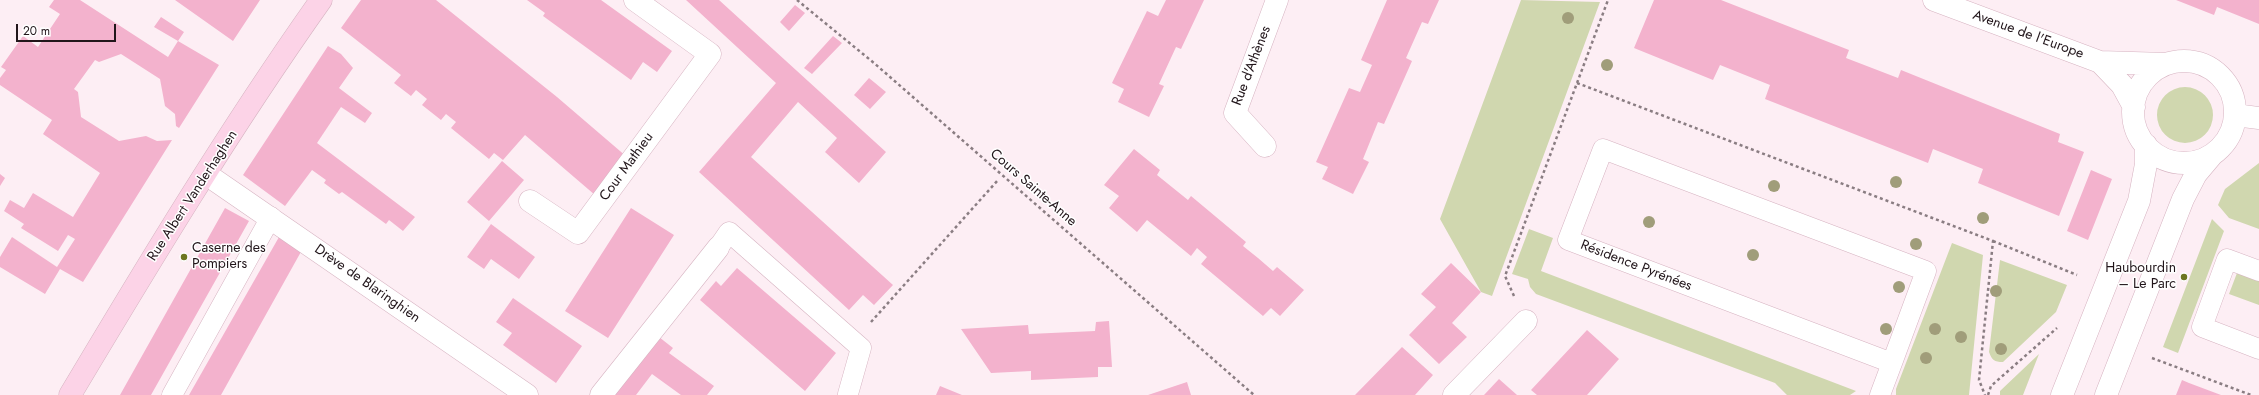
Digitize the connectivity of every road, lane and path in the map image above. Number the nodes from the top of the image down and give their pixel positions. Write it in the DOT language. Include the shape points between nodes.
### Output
graph roads {
  1 [pos="321,0"];
  2 [pos="635,0"];
  3 [pos="797,0"];
  4 [pos="1277,0"];
  5 [pos="1608,0"];
  6 [pos="1934,0"];
  7 [pos="2100,62"];
  8 [pos="2166,64"];
  9 [pos="1577,83"];
  10 [pos="2134,107"];
  11 [pos="2235,115"];
  12 [pos="2259,118"];
  13 [pos="2146,145"];
  14 [pos="1265,146"];
  15 [pos="2212,155"];
  16 [pos="206,174"];
  17 [pos="998,180"];
  18 [pos="530,201"];
  19 [pos="271,217"];
  20 [pos="1993,241"];
  21 [pos="718,248"];
  22 [pos="2259,271"];
  23 [pos="2075,281"];
  24 [pos="1526,321"];
  25 [pos="2060,325"];
  26 [pos="854,342"];
  27 [pos="2259,349"];
  28 [pos="2148,357"];
  29 [pos="1892,363"];
  30 [pos="848,394"];
  31 [pos="70,395"];
  32 [pos="172,395"];
  33 [pos="527,395"];
  34 [pos="601,395"];
  35 [pos="1254,395"];
  36 [pos="1454,395"];
  37 [pos="1880,395"];
  38 [pos="1985,395"];
  39 [pos="1988,395"];
  40 [pos="2062,395"];
  41 [pos="2106,395"];
  42 [pos="2251,395"];
  1 -- 16 [label="main road, Rue Albert Vanderhaghen"];
  2 -- 18 [label="street, Cour Mathieu" via="710,54 578,233"];
  3 -- 35 [label="path, Cours Sainte-Anne" via="874,63"];
  4 -- 14 [label="street, Rue d'Athènes" via="1235,113"];
  5 -- 9 [label="path"];
  6 -- 7 [label="street, Avenue de l'Europe"];
  7 -- 8 [label="street, Avenue de l'Europe"];
  7 -- 10 [label="street, Avenue de l'Europe" via="2122,85"];
  8 -- 10 [label="street, Avenue de l'Europe" via="2144,81"];
  8 -- 11 [label="street, Avenue de l'Europe" via="2181,61 2197,62 2218,73 2231,92"];
  9 -- 20 [label="path"];
  9 -- 24 [label="path" via="1505,276"];
  10 -- 13 [label="street, Avenue de l'Europe" via="2136,128"];
  11 -- 12 [label="street"];
  11 -- 15 [label="street, Avenue de l'Europe" via="2229,138"];
  13 -- 15 [label="street, Avenue de l'Europe" via="2158,156 2181,163 2198,161"];
  13 -- 40 [label="street" via="2146,164 2139,201"];
  15 -- 41 [label="street" via="2196,174 2183,199"];
  16 -- 19 [label="street, Drève de Blaringhien"];
  16 -- 31 [label="main road, Rue Albert Vanderhaghen"];
  17 -- 26 [label="path"];
  19 -- 32 [label="lane"];
  19 -- 33 [label="street, Drève de Blaringhien"];
  20 -- 23 [label="path" via="2078,274"];
  20 -- 38 [label="path" via="1979,380"];
  21 -- 26 [label="lane" via="730,232"];
  21 -- 34 [label="street"];
  22 -- 27 [label="lane" via="2227,259 2202,327"];
  24 -- 36 [label="street"];
  25 -- 39 [label="path" via="1991,386"];
  26 -- 30 [label="lane" via="861,348"];
  28 -- 42 [label="path"];
  29 -- 29 [label="lane, Résidence Pyrénées" via="1926,271 1603,149 1568,240"];
  29 -- 37 [label="lane"];
}
